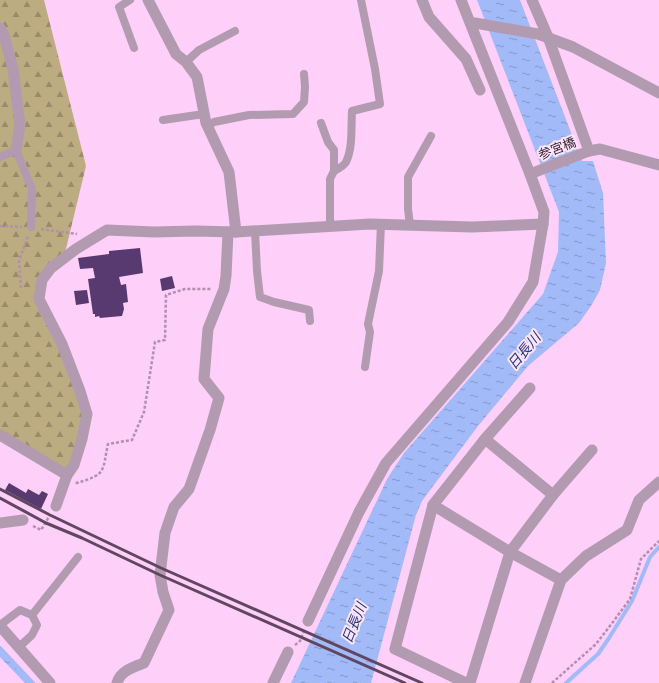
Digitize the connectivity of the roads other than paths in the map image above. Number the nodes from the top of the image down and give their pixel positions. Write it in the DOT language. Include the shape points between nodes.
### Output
graph roads {
  1 [pos="130,0"];
  2 [pos="148,0"];
  3 [pos="361,0"];
  4 [pos="422,0"];
  5 [pos="462,0"];
  6 [pos="532,0"];
  7 [pos="473,23"];
  8 [pos="0,28"];
  9 [pos="235,31"];
  10 [pos="543,36"];
  11 [pos="134,48"];
  12 [pos="186,62"];
  13 [pos="304,74"];
  14 [pos="480,90"];
  15 [pos="659,93"];
  16 [pos="204,114"];
  17 [pos="163,120"];
  18 [pos="321,123"];
  19 [pos="208,126"];
  20 [pos="431,136"];
  21 [pos="16,150"];
  22 [pos="588,151"];
  23 [pos="0,157"];
  24 [pos="659,165"];
  25 [pos="334,170"];
  26 [pos="533,173"];
  27 [pos="381,224"];
  28 [pos="543,224"];
  29 [pos="410,225"];
  30 [pos="330,226"];
  31 [pos="31,228"];
  32 [pos="255,231"];
  33 [pos="232,232"];
  34 [pos="310,321"];
  35 [pos="365,367"];
  36 [pos="530,388"];
  37 [pos="0,435"];
  38 [pos="485,439"];
  39 [pos="592,450"];
  40 [pos="67,475"];
  41 [pos="659,482"];
  42 [pos="553,494"];
  43 [pos="433,505"];
  44 [pos="56,506"];
  45 [pos="23,520"];
  46 [pos="0,523"];
  47 [pos="510,552"];
  48 [pos="78,557"];
  49 [pos="561,580"];
  50 [pos="32,615"];
  51 [pos="308,621"];
  52 [pos="0,626"];
  53 [pos="18,647"];
  54 [pos="288,652"];
  55 [pos="50,683"];
  56 [pos="117,683"];
  57 [pos="273,683"];
  58 [pos="466,683"];
  59 [pos="470,683"];
  60 [pos="525,683"];
  1 -- 11 [label="lane" via="119,7"];
  2 -- 12 [label="street" via="176,54"];
  3 -- 25 [label="lane" via="376,69 380,104 352,111 351,143 346,162"];
  4 -- 14 [label="street" via="429,17 466,58"];
  5 -- 7 [label="street"];
  6 -- 10 [label="street"];
  7 -- 10 [label="street"];
  7 -- 26 [label="street"];
  8 -- 21 [label="street" via="13,69 20,125"];
  9 -- 12 [label="lane" via="199,50"];
  10 -- 15 [label="street" via="573,47"];
  10 -- 22 [label="street"];
  12 -- 16 [label="street" via="197,77"];
  13 -- 19 [label="lane" via="304,102 293,114 250,115 214,122"];
  16 -- 17 [label="lane"];
  16 -- 19 [label="street"];
  18 -- 25 [label="lane" via="334,150"];
  19 -- 33 [label="street" via="229,172"];
  20 -- 29 [label="lane" via="408,177"];
  21 -- 23 [label="lane"];
  21 -- 31 [label="lane" via="32,189"];
  22 -- 24 [label="street" via="600,149"];
  22 -- 26 [label="street, 参宮橋"];
  25 -- 30 [label="lane" via="330,179"];
  26 -- 28 [label="street" via="544,212"];
  27 -- 29 [label="street"];
  27 -- 30 [label="street"];
  27 -- 35 [label="lane" via="379,271 368,324 370,332"];
  28 -- 29 [label="street" via="472,227"];
  28 -- 51 [label="street" via="533,282 508,322 386,463 359,512"];
  30 -- 32 [label="street"];
  32 -- 33 [label="street"];
  32 -- 34 [label="lane" via="260,297 309,310"];
  33 -- 40 [label="street" via="107,230 51,268 42,280 39,299 62,344 87,414 74,465"];
  33 -- 56 [label="street" via="224,289 208,329 204,379 218,398 210,430 188,489 174,507 165,533 160,576 169,610 144,663 125,671"];
  36 -- 38 [label="street"];
  37 -- 40 [label="street"];
  38 -- 42 [label="street"];
  38 -- 43 [label="street"];
  39 -- 42 [label="street"];
  40 -- 44 [label="street"];
  41 -- 49 [label="street" via="640,500 627,530 586,556"];
  42 -- 47 [label="street"];
  43 -- 47 [label="street"];
  43 -- 58 [label="street" via="395,649"];
  45 -- 46 [label="street"];
  47 -- 49 [label="street"];
  47 -- 59 [label="street"];
  48 -- 50 [label="lane"];
  49 -- 60 [label="street"];
  50 -- 52 [label="lane" via="20,610"];
  50 -- 53 [label="lane" via="37,625 32,635"];
  52 -- 53 [label="street"];
  53 -- 55 [label="street"];
  54 -- 57 [label="street"];
}
